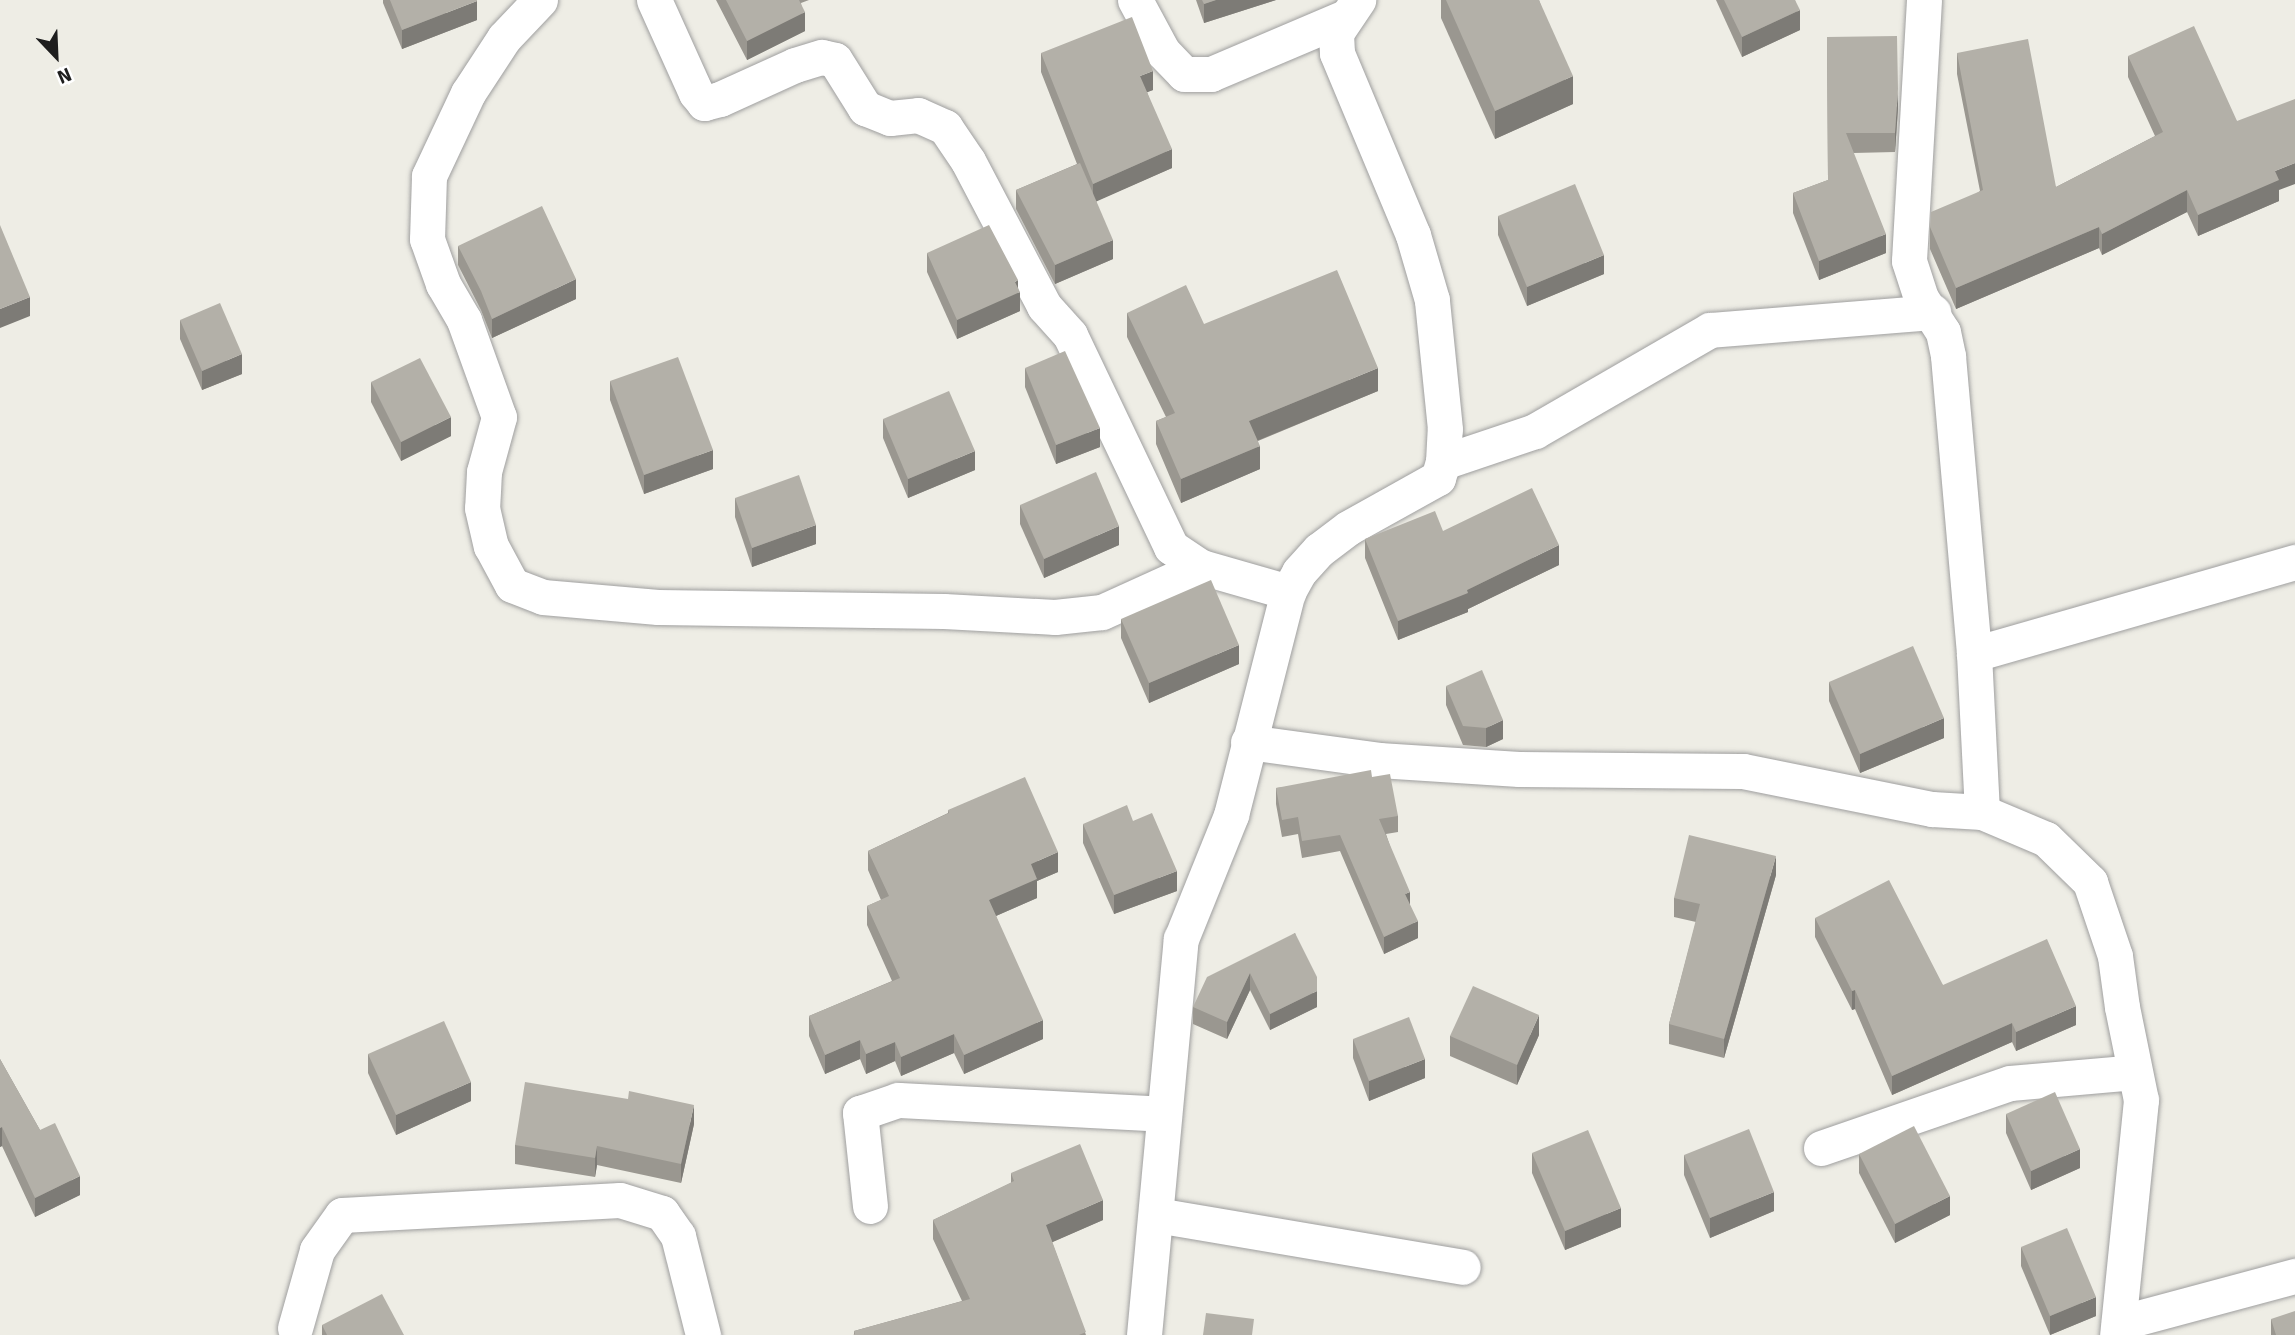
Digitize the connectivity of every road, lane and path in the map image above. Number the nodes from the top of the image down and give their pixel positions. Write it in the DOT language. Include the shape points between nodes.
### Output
graph roads {
  1 [pos="540,0"];
  2 [pos="654,0"];
  3 [pos="1135,0"];
  4 [pos="1924,0"];
  5 [pos="1351,9"];
  6 [pos="1933,312"];
  7 [pos="1443,463"];
  8 [pos="2295,562"];
  9 [pos="1201,567"];
  10 [pos="1288,592"];
  11 [pos="1974,654"];
  12 [pos="1248,742"];
  13 [pos="1982,812"];
  14 [pos="2135,1072"];
  15 [pos="1164,1114"];
  16 [pos="1821,1147"];
  17 [pos="870,1206"];
  18 [pos="1156,1215"];
  19 [pos="1462,1267"];
  20 [pos="2295,1276"];
  21 [pos="295,1328"];
  22 [pos="2118,1329"];
  23 [pos="703,1335"];
  24 [pos="1144,1335"];
  1 -- 9 [label="street" via="504,38 468,93 429,176 427,239 443,284 464,320 499,417 484,472 482,508 491,546 512,585 543,597 658,607 1055,617 1102,612"];
  2 -- 9 [label="street" via="704,103 822,57 835,60 865,108 890,118 918,115 945,127 968,161 1044,306 1070,335 1171,547"];
  3 -- 5 [label="street" via="1163,52 1184,74 1211,74"];
  4 -- 6 [label="street" via="1909,261 1921,298"];
  5 -- 7 [label="street" via="1336,33 1337,53 1413,235 1432,300 1445,429"];
  6 -- 7 [label="street" via="1710,330 1535,431"];
  6 -- 11 [label="street" via="1948,356"];
  7 -- 10 [label="street" via="1438,478 1348,528 1319,550"];
  8 -- 11 [label="street"];
  9 -- 10 [label="street"];
  10 -- 12 [label="street"];
  11 -- 13 [label="street"];
  12 -- 13 [label="street" via="1379,760 1507,768 1743,771 1932,809"];
  12 -- 15 [label="street" via="1231,815 1181,940"];
  13 -- 14 [label="street" via="2046,839 2090,881 2115,956"];
  14 -- 16 [label="street" via="2010,1083"];
  14 -- 22 [label="street" via="2141,1100"];
  15 -- 17 [label="street" via="898,1100 860,1113"];
  15 -- 18 [label="street"];
  18 -- 19 [label="street"];
  18 -- 24 [label="street"];
  20 -- 22 [label="street"];
  21 -- 23 [label="street" via="317,1250 342,1215 620,1200 662,1213 678,1236"];
}
